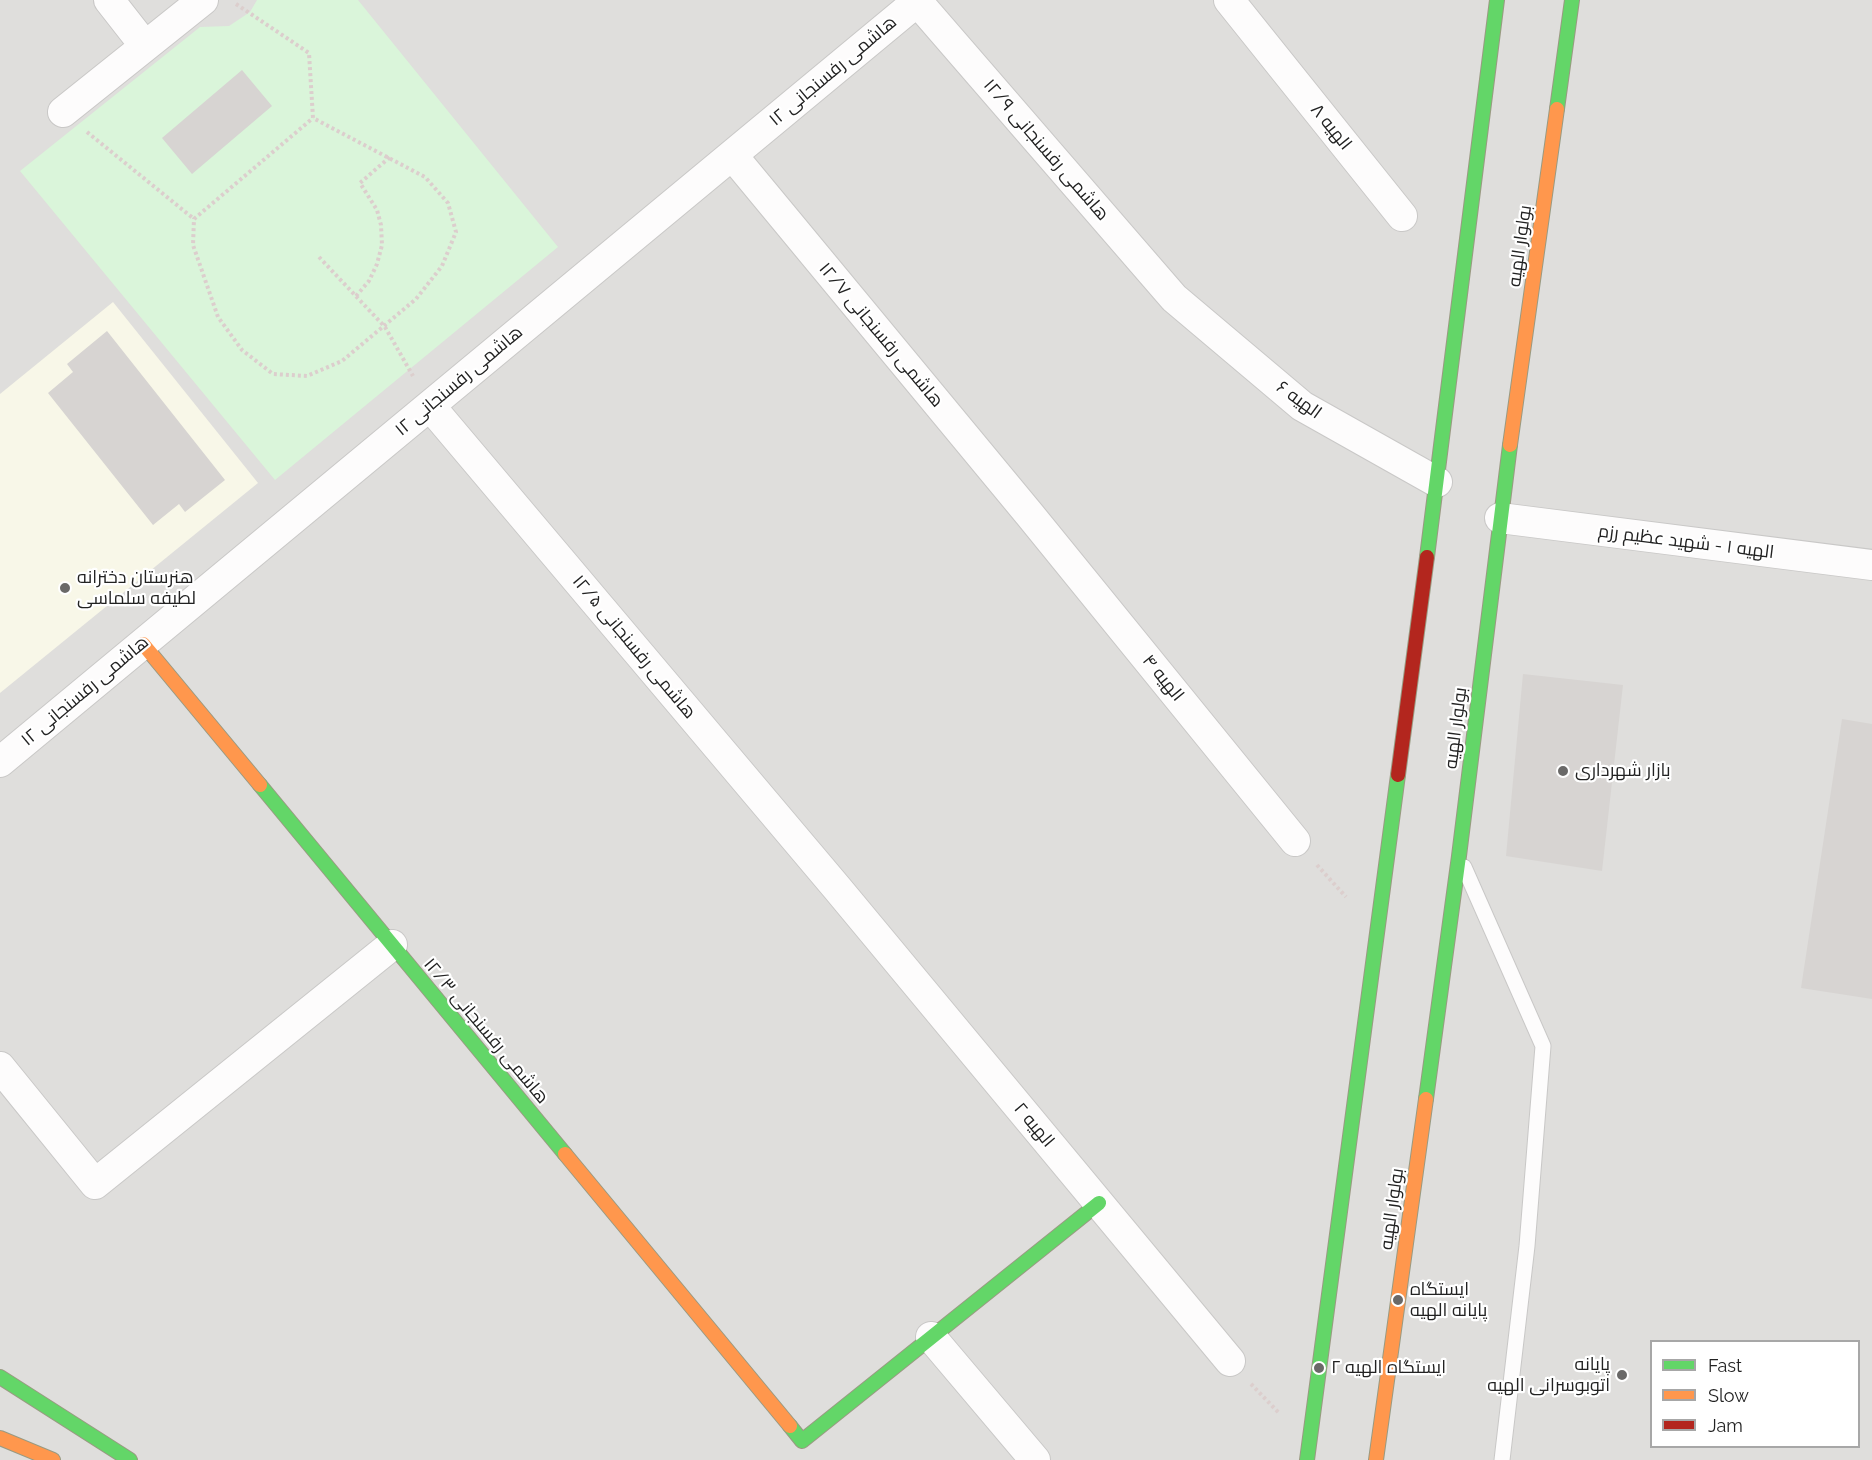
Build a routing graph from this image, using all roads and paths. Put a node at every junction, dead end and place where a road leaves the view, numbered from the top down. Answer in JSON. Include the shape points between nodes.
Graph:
{"nodes":[{"id":1,"x":108,"y":0,"type":"edge"},
{"id":2,"x":203,"y":0,"type":"edge"},
{"id":3,"x":230,"y":0,"type":"edge"},
{"id":4,"x":917,"y":0,"type":"edge"},
{"id":5,"x":1229,"y":0,"type":"edge"},
{"id":6,"x":1497,"y":0,"type":"edge"},
{"id":7,"x":1572,"y":0,"type":"edge"},
{"id":8,"x":145,"y":46,"type":"junction"},
{"id":9,"x":63,"y":112,"type":"joint"},
{"id":10,"x":313,"y":118,"type":"junction"},
{"id":11,"x":732,"y":155,"type":"junction"},
{"id":12,"x":390,"y":157,"type":"junction"},
{"id":13,"x":1402,"y":216,"type":"dead end"},
{"id":14,"x":194,"y":219,"type":"junction"},
{"id":15,"x":319,"y":257,"type":"dead end"},
{"id":16,"x":356,"y":296,"type":"junction"},
{"id":17,"x":1174,"y":298,"type":"joint"},
{"id":18,"x":385,"y":327,"type":"junction"},
{"id":19,"x":430,"y":406,"type":"junction"},
{"id":20,"x":1437,"y":482,"type":"junction"},
{"id":21,"x":1030,"y":515,"type":"joint"},
{"id":22,"x":1500,"y":518,"type":"junction"},
{"id":23,"x":1872,"y":565,"type":"edge"},
{"id":24,"x":143,"y":644,"type":"junction"},
{"id":25,"x":0,"y":762,"type":"edge"},
{"id":26,"x":1295,"y":841,"type":"joint"},
{"id":27,"x":1459,"y":856,"type":"junction"},
{"id":28,"x":837,"y":888,"type":"joint"},
{"id":29,"x":1377,"y":930,"type":"junction"},
{"id":30,"x":392,"y":945,"type":"junction"},
{"id":31,"x":0,"y":1067,"type":"edge"},
{"id":32,"x":1099,"y":1203,"type":"junction"},
{"id":33,"x":931,"y":1337,"type":"junction"},
{"id":34,"x":1230,"y":1361,"type":"joint"},
{"id":35,"x":0,"y":1377,"type":"edge"},
{"id":36,"x":0,"y":1438,"type":"edge"},
{"id":37,"x":1309,"y":1445,"type":"junction"},
{"id":38,"x":53,"y":1460,"type":"edge"},
{"id":39,"x":130,"y":1460,"type":"edge"},
{"id":40,"x":1035,"y":1460,"type":"edge"},
{"id":41,"x":1308,"y":1460,"type":"edge"},
{"id":42,"x":1376,"y":1460,"type":"edge"},
{"id":43,"x":1502,"y":1460,"type":"edge"}],
"edges":[{"from":1,"to":8,"type":"street"},
{"from":2,"to":8,"type":"street"},
{"from":3,"to":10,"type":"path","via":[[309,53]]},
{"from":4,"to":11,"type":"street","name":"هاشمی رفسنجانی ۱۲"},
{"from":4,"to":17,"type":"street","name":"هاشمی رفسنجانی ۱۲/۹"},
{"from":5,"to":13,"type":"street","name":"الهیه ۸"},
{"from":6,"to":20,"type":"main road"},
{"from":7,"to":22,"type":"main road","name":"بولوار الهیه"},
{"from":8,"to":9,"type":"street"},
{"from":9,"to":14,"type":"path"},
{"from":10,"to":12,"type":"path"},
{"from":10,"to":14,"type":"path"},
{"from":11,"to":19,"type":"street","name":"هاشمی رفسنجانی ۱۲"},
{"from":11,"to":21,"type":"street","name":"هاشمی رفسنجانی ۱۲/۷"},
{"from":12,"to":16,"type":"path","via":[[360,183],[377,210],[382,245],[369,281]]},
{"from":12,"to":18,"type":"path","via":[[425,177],[448,203],[456,232],[441,266],[416,299]]},
{"from":14,"to":18,"type":"path","via":[[193,244],[218,317],[242,350],[273,374],[307,376],[342,361]]},
{"from":15,"to":16,"type":"path"},
{"from":16,"to":18,"type":"path"},
{"from":17,"to":20,"type":"street","name":"الهیه ۶","via":[[1302,406]]},
{"from":18,"to":19,"type":"path"},
{"from":19,"to":24,"type":"street","name":"هاشمی رفسنجانی ۱۲"},
{"from":19,"to":28,"type":"street","name":"هاشمی رفسنجانی ۱۲/۵"},
{"from":20,"to":29,"type":"main road"},
{"from":21,"to":26,"type":"street","name":"الهیه ۴"},
{"from":22,"to":23,"type":"street","name":"الهیه ۱ - شهید عظیم رزم"},
{"from":22,"to":27,"type":"main road","name":"بولوار الهیه"},
{"from":24,"to":25,"type":"street","name":"هاشمی رفسنجانی ۱۲"},
{"from":24,"to":30,"type":"main road","name":"هاشمی رفسنجانی ۱۲/۳"},
{"from":26,"to":29,"type":"path"},
{"from":27,"to":42,"type":"main road","name":"بولوار الهیه"},
{"from":27,"to":43,"type":"lane","via":[[1542,1046],[1527,1246]]},
{"from":28,"to":32,"type":"street","name":"الهیه ۲"},
{"from":29,"to":37,"type":"main road"},
{"from":30,"to":31,"type":"street","via":[[95,1184]]},
{"from":30,"to":33,"type":"main road","name":"هاشمی رفسنجانی ۱۲/۳","via":[[802,1440]]},
{"from":32,"to":33,"type":"main road"},
{"from":32,"to":34,"type":"street","name":"الهیه ۲"},
{"from":33,"to":40,"type":"street"},
{"from":34,"to":37,"type":"path"},
{"from":35,"to":39,"type":"main road"},
{"from":36,"to":38,"type":"main road"},
{"from":37,"to":41,"type":"main road"}]}
